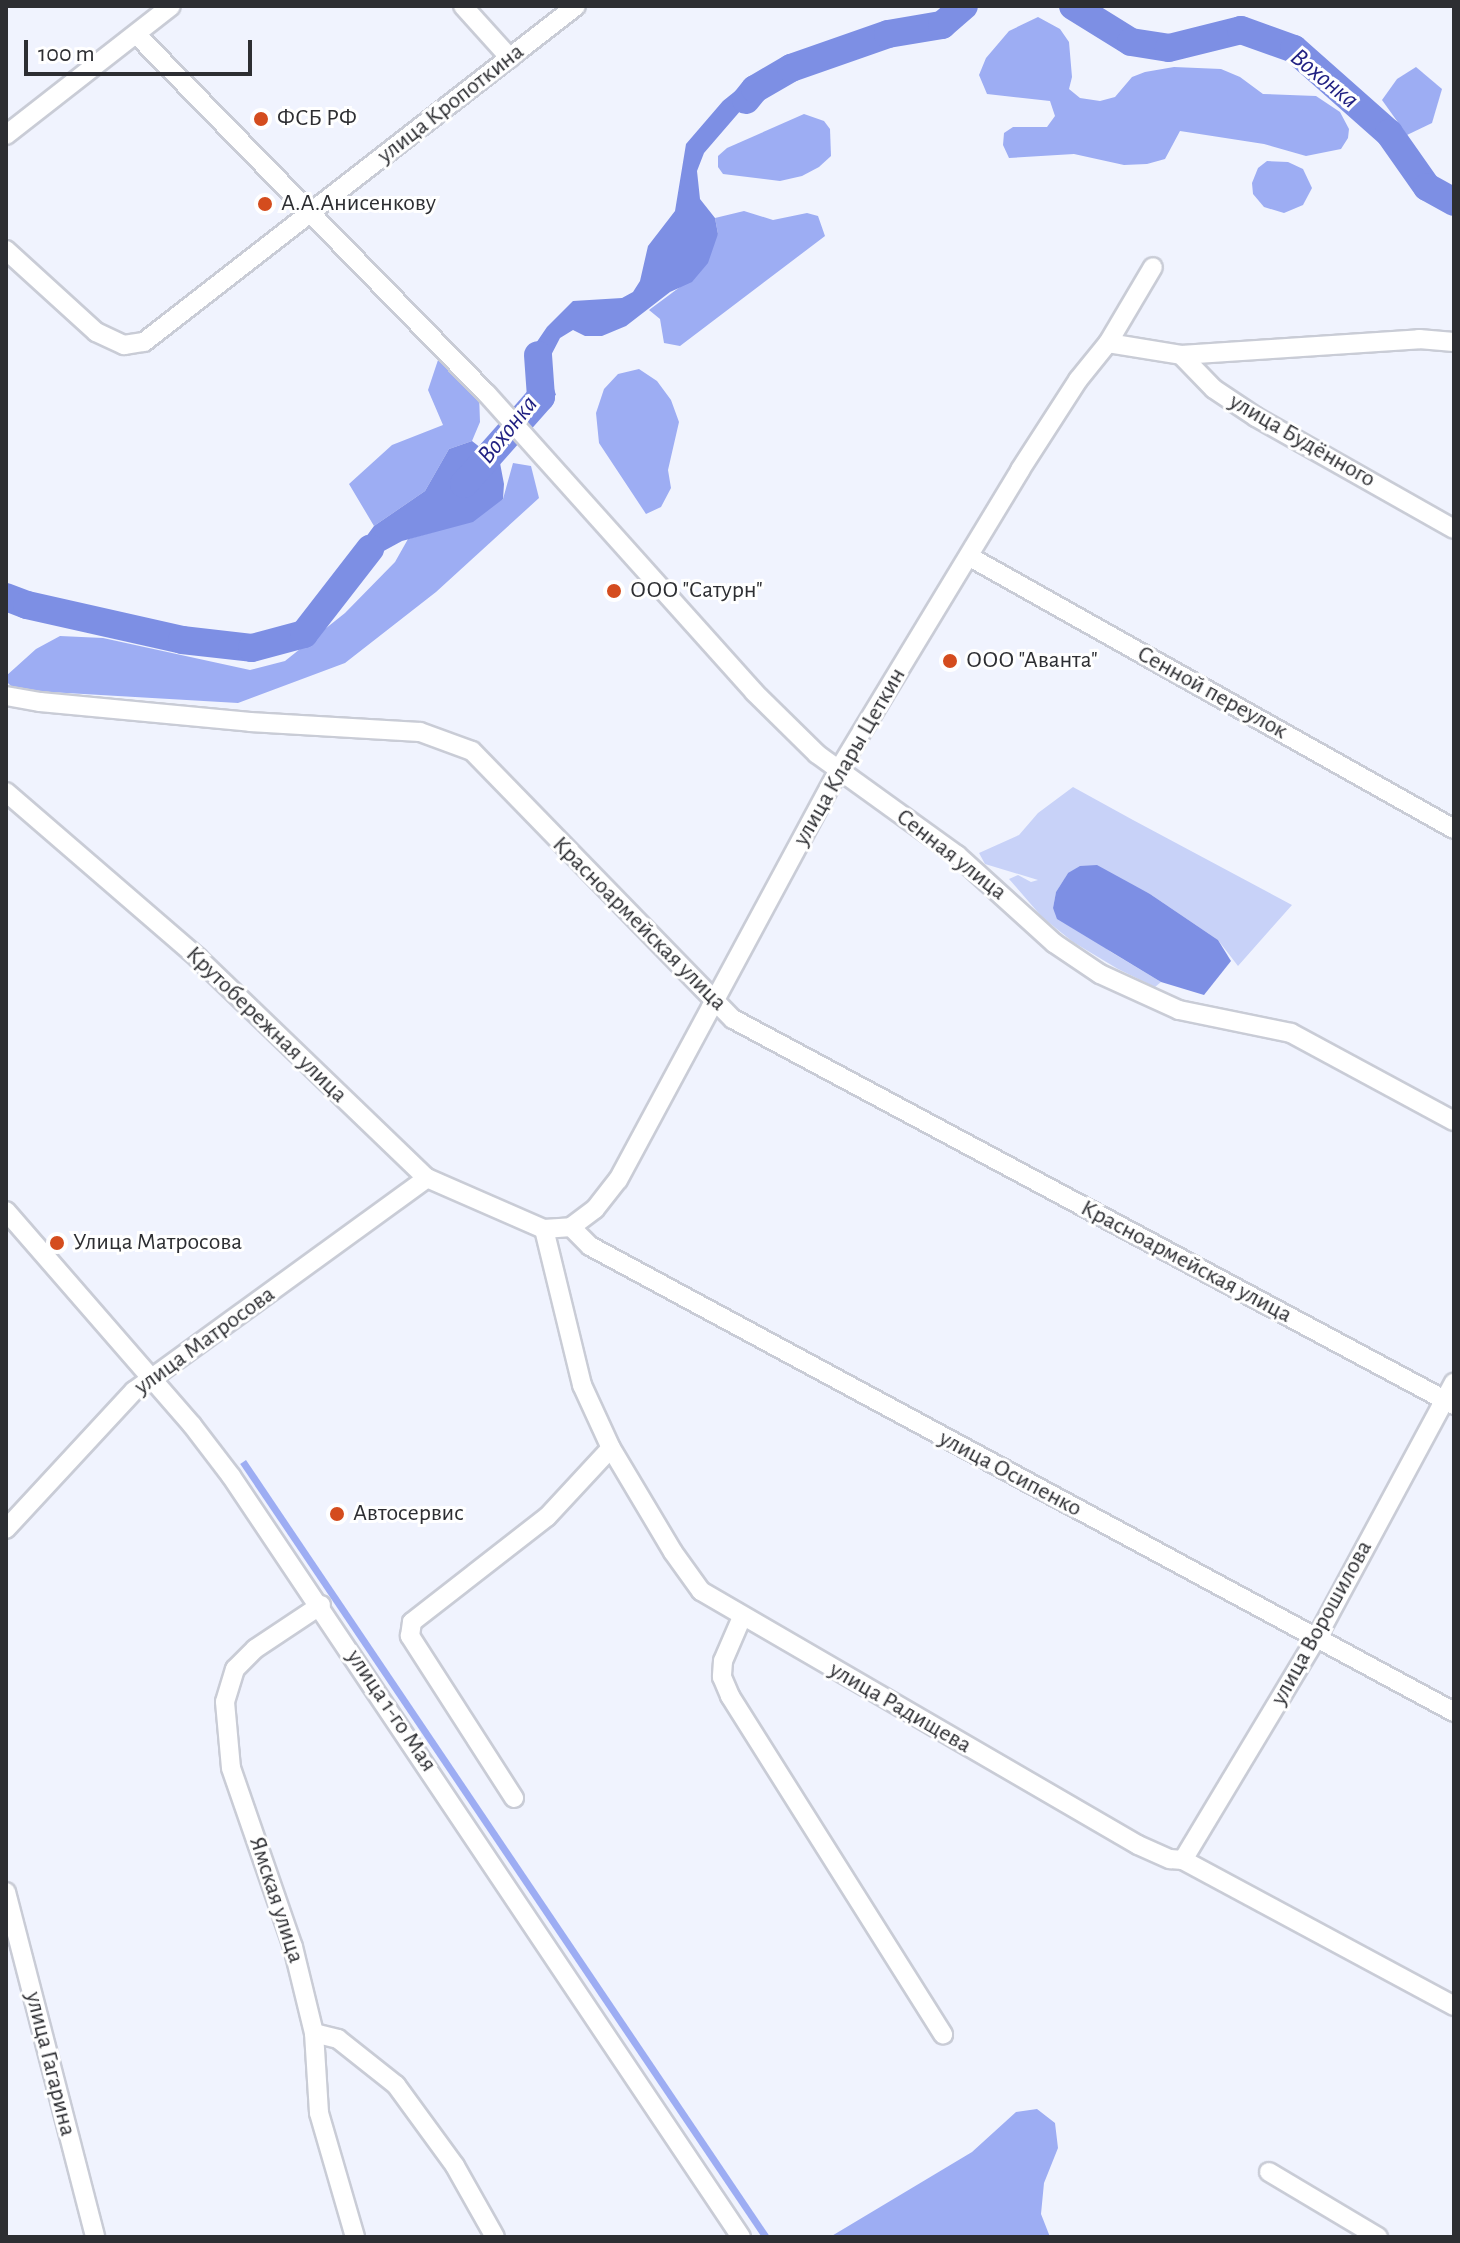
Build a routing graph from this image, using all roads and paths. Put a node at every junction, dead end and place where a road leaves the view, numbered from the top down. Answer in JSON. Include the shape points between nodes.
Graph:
{"nodes":[{"id":1,"x":171,"y":6,"type":"edge"},
{"id":2,"x":463,"y":6,"type":"edge"},
{"id":3,"x":576,"y":6,"type":"edge"},
{"id":4,"x":136,"y":34,"type":"junction"},
{"id":5,"x":510,"y":58,"type":"junction"},
{"id":6,"x":6,"y":135,"type":"edge"},
{"id":7,"x":311,"y":214,"type":"junction"},
{"id":8,"x":6,"y":250,"type":"edge"},
{"id":9,"x":1153,"y":267,"type":"dead end"},
{"id":10,"x":1454,"y":342,"type":"edge"},
{"id":11,"x":1108,"y":343,"type":"junction"},
{"id":12,"x":1181,"y":355,"type":"junction"},
{"id":13,"x":1454,"y":529,"type":"edge"},
{"id":14,"x":970,"y":557,"type":"junction"},
{"id":15,"x":6,"y":696,"type":"edge"},
{"id":16,"x":838,"y":771,"type":"junction"},
{"id":17,"x":6,"y":792,"type":"edge"},
{"id":18,"x":1454,"y":829,"type":"edge"},
{"id":19,"x":715,"y":1001,"type":"junction"},
{"id":20,"x":1454,"y":1121,"type":"edge"},
{"id":21,"x":427,"y":1178,"type":"junction"},
{"id":22,"x":6,"y":1211,"type":"edge"},
{"id":23,"x":571,"y":1227,"type":"junction"},
{"id":24,"x":544,"y":1229,"type":"junction"},
{"id":25,"x":151,"y":1377,"type":"junction"},
{"id":26,"x":1454,"y":1383,"type":"edge"},
{"id":27,"x":1449,"y":1402,"type":"edge"},
{"id":28,"x":611,"y":1448,"type":"junction"},
{"id":29,"x":6,"y":1529,"type":"edge"},
{"id":30,"x":321,"y":1605,"type":"junction"},
{"id":31,"x":742,"y":1617,"type":"junction"},
{"id":32,"x":1317,"y":1637,"type":"junction"},
{"id":33,"x":1454,"y":1712,"type":"edge"},
{"id":34,"x":514,"y":1798,"type":"dead end"},
{"id":35,"x":1183,"y":1860,"type":"junction"},
{"id":36,"x":6,"y":1892,"type":"edge"},
{"id":37,"x":1454,"y":2006,"type":"edge"},
{"id":38,"x":314,"y":2033,"type":"junction"},
{"id":39,"x":943,"y":2034,"type":"dead end"},
{"id":40,"x":1269,"y":2172,"type":"dead end"},
{"id":41,"x":95,"y":2237,"type":"edge"},
{"id":42,"x":355,"y":2237,"type":"edge"},
{"id":43,"x":495,"y":2237,"type":"edge"},
{"id":44,"x":741,"y":2237,"type":"edge"},
{"id":45,"x":1378,"y":2237,"type":"edge"}],
"edges":[{"from":1,"to":4,"type":"street"},
{"from":2,"to":5,"type":"street"},
{"from":3,"to":5,"type":"street","name":"улица Кропоткина"},
{"from":4,"to":6,"type":"street"},
{"from":4,"to":7,"type":"street","name":"Сенная улица"},
{"from":5,"to":7,"type":"street","name":"улица Кропоткина"},
{"from":7,"to":8,"type":"street","name":"улица Кропоткина","via":[[134,345],[96,332]]},
{"from":7,"to":16,"type":"street","name":"Сенная улица","via":[[541,452],[754,692]]},
{"from":9,"to":11,"type":"street","name":"улица Клары Цеткин"},
{"from":10,"to":12,"type":"street","via":[[1419,339]]},
{"from":11,"to":12,"type":"street"},
{"from":11,"to":14,"type":"street","name":"улица Клары Цеткин","via":[[1061,406]]},
{"from":12,"to":13,"type":"street","name":"улица Будённого","via":[[1214,389],[1256,417]]},
{"from":14,"to":16,"type":"street","name":"улица Клары Цеткин"},
{"from":14,"to":18,"type":"street","name":"Сенной переулок"},
{"from":15,"to":19,"type":"street","name":"Красноармейская улица","via":[[250,722],[420,732],[472,751]]},
{"from":16,"to":19,"type":"street","name":"улица Клары Цеткин"},
{"from":16,"to":20,"type":"street","name":"Сенная улица","via":[[957,855],[1054,943],[1100,974],[1179,1010],[1291,1033]]},
{"from":17,"to":21,"type":"street","name":"Крутобережная улица","via":[[198,958]]},
{"from":19,"to":23,"type":"street","name":"улица Клары Цеткин","via":[[618,1180],[595,1209]]},
{"from":19,"to":27,"type":"street","name":"Красноармейская улица","via":[[733,1019]]},
{"from":21,"to":24,"type":"street","name":"Крутобережная улица"},
{"from":21,"to":25,"type":"street","name":"улица Матросова"},
{"from":22,"to":25,"type":"street","name":"улица 1-го Мая"},
{"from":23,"to":24,"type":"street"},
{"from":23,"to":32,"type":"street","name":"улица Осипенко","via":[[590,1246]]},
{"from":24,"to":28,"type":"street","name":"улица Радищева","via":[[582,1385]]},
{"from":25,"to":29,"type":"street","name":"улица Матросова"},
{"from":25,"to":30,"type":"street","name":"улица 1-го Мая","via":[[231,1476]]},
{"from":26,"to":27,"type":"street","name":"улица Ворошилова"},
{"from":27,"to":32,"type":"street","name":"улица Ворошилова"},
{"from":28,"to":31,"type":"street","name":"улица Радищева","via":[[701,1591]]},
{"from":28,"to":34,"type":"street","via":[[547,1517],[412,1622],[410,1636]]},
{"from":30,"to":38,"type":"street","name":"Ямская улица","via":[[255,1649],[235,1669],[225,1702],[231,1768],[293,1947]]},
{"from":30,"to":44,"type":"street","name":"улица 1-го Мая"},
{"from":31,"to":35,"type":"street","name":"улица Радищева","via":[[1138,1845]]},
{"from":31,"to":39,"type":"street","via":[[723,1661],[722,1677],[730,1696]]},
{"from":32,"to":33,"type":"street","name":"улица Осипенко"},
{"from":32,"to":35,"type":"street","name":"улица Ворошилова"},
{"from":35,"to":37,"type":"street","name":"улица Радищева"},
{"from":36,"to":41,"type":"street","name":"улица Гагарина"},
{"from":38,"to":42,"type":"street","name":"Ямская улица","via":[[319,2113]]},
{"from":38,"to":43,"type":"street","via":[[338,2039],[396,2085],[455,2166]]},
{"from":40,"to":45,"type":"street"}]}
